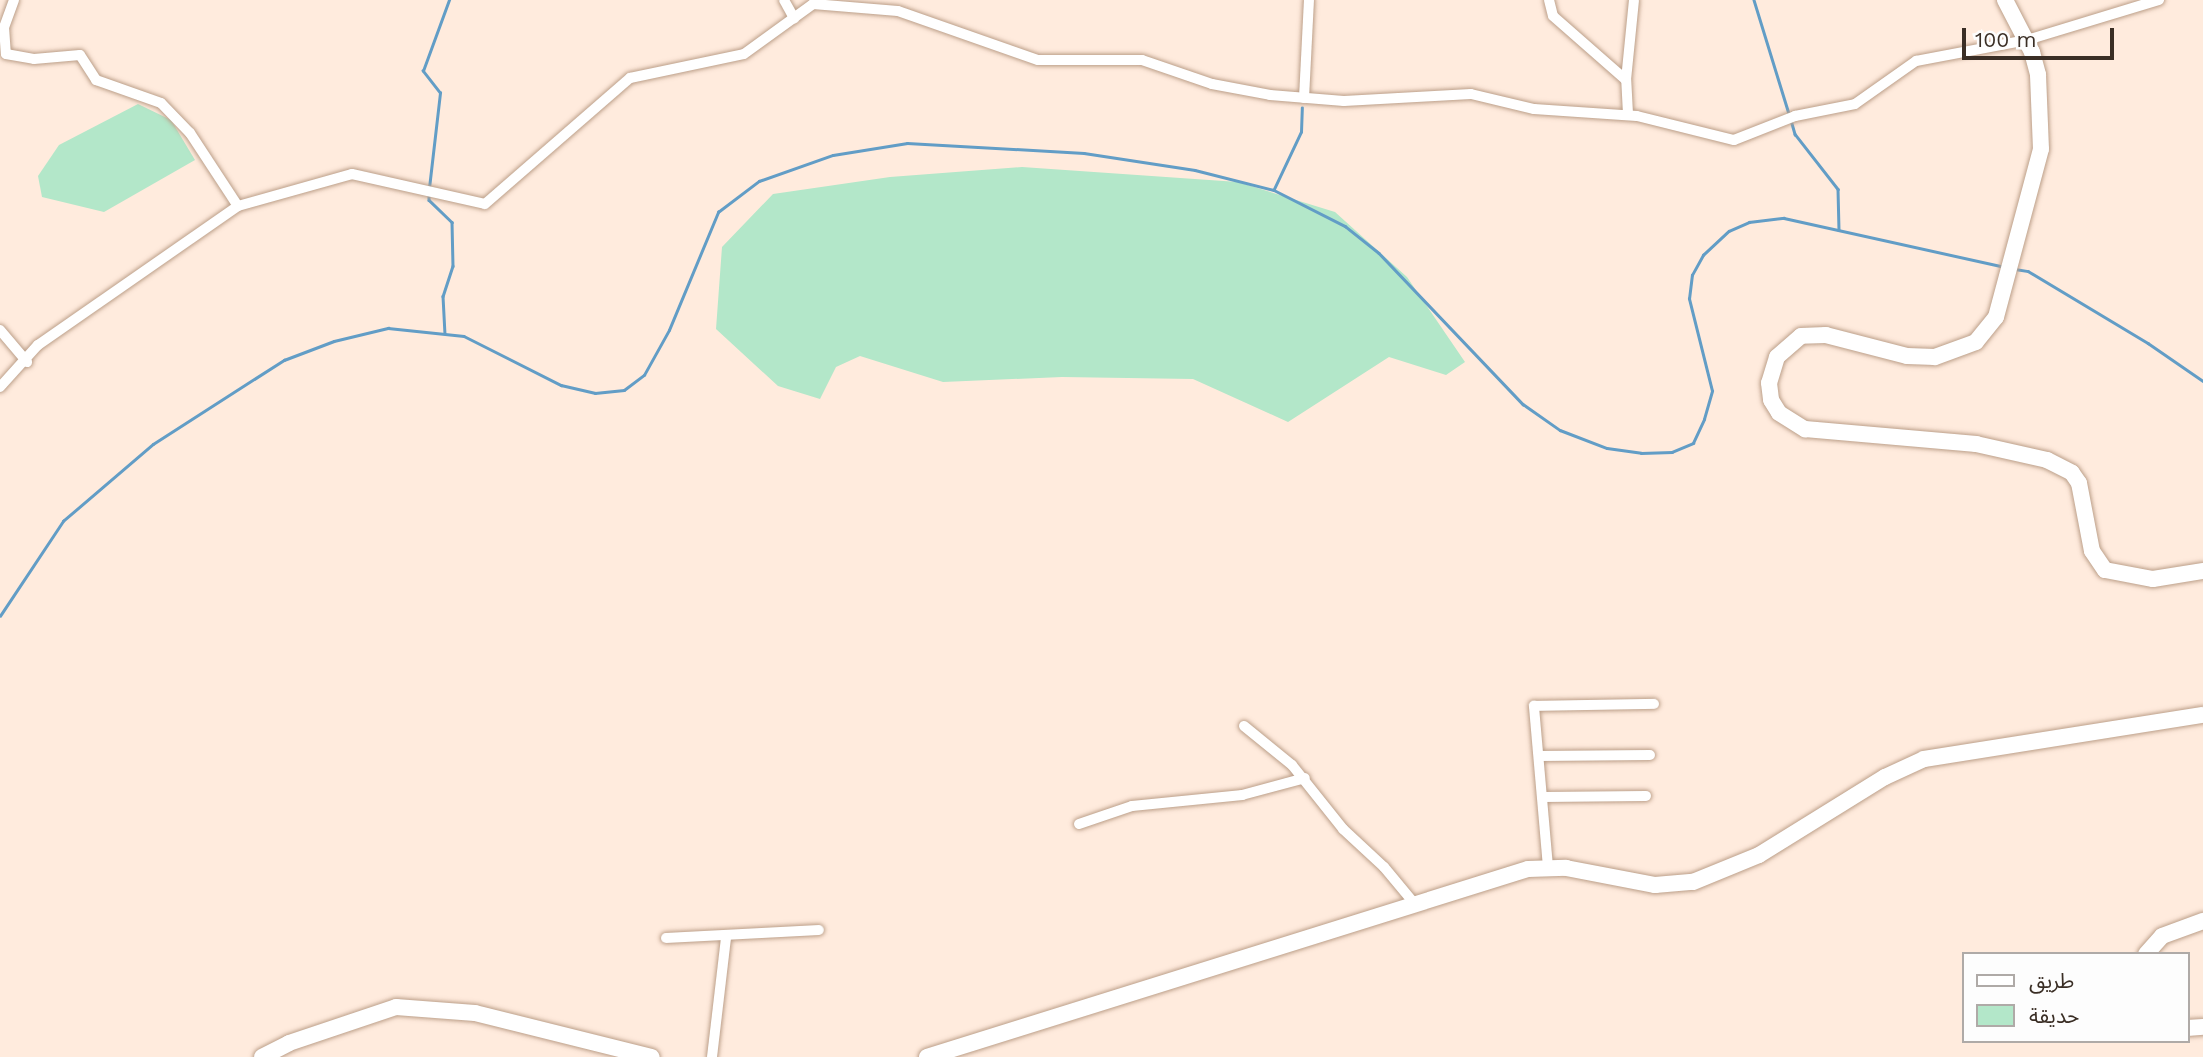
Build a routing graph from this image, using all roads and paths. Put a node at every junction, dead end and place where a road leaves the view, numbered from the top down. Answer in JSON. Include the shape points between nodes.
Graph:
{"nodes":[{"id":1,"x":13,"y":0,"type":"edge"},
{"id":2,"x":784,"y":0,"type":"edge"},
{"id":3,"x":1309,"y":0,"type":"edge"},
{"id":4,"x":1549,"y":0,"type":"edge"},
{"id":5,"x":1634,"y":0,"type":"edge"},
{"id":6,"x":2004,"y":0,"type":"edge"},
{"id":7,"x":2159,"y":0,"type":"edge"},
{"id":8,"x":794,"y":18,"type":"junction"},
{"id":9,"x":2027,"y":40,"type":"junction"},
{"id":10,"x":3,"y":56,"type":"edge"},
{"id":11,"x":1626,"y":80,"type":"junction"},
{"id":12,"x":1304,"y":98,"type":"junction"},
{"id":13,"x":1628,"y":114,"type":"junction"},
{"id":14,"x":238,"y":206,"type":"junction"},
{"id":15,"x":0,"y":330,"type":"edge"},
{"id":16,"x":27,"y":362,"type":"junction"},
{"id":17,"x":0,"y":387,"type":"edge"},
{"id":18,"x":2203,"y":571,"type":"edge"},
{"id":19,"x":1654,"y":704,"type":"dead end"},
{"id":20,"x":2203,"y":715,"type":"edge"},
{"id":21,"x":1244,"y":726,"type":"dead end"},
{"id":22,"x":1539,"y":755,"type":"junction"},
{"id":23,"x":1650,"y":755,"type":"dead end"},
{"id":24,"x":1305,"y":778,"type":"junction"},
{"id":25,"x":1646,"y":796,"type":"dead end"},
{"id":26,"x":1543,"y":797,"type":"junction"},
{"id":27,"x":1079,"y":824,"type":"dead end"},
{"id":28,"x":1548,"y":867,"type":"junction"},
{"id":29,"x":1414,"y":903,"type":"junction"},
{"id":30,"x":2203,"y":921,"type":"edge"},
{"id":31,"x":819,"y":930,"type":"dead end"},
{"id":32,"x":726,"y":937,"type":"junction"},
{"id":33,"x":666,"y":938,"type":"dead end"},
{"id":34,"x":2148,"y":952,"type":"edge"},
{"id":35,"x":262,"y":1057,"type":"edge"},
{"id":36,"x":652,"y":1057,"type":"edge"},
{"id":37,"x":712,"y":1057,"type":"edge"},
{"id":38,"x":928,"y":1057,"type":"edge"}],
"edges":[{"from":1,"to":10,"type":"street","via":[[4,27]]},
{"from":2,"to":8,"type":"street"},
{"from":3,"to":12,"type":"street"},
{"from":4,"to":11,"type":"street","via":[[1553,16]]},
{"from":5,"to":11,"type":"street"},
{"from":6,"to":9,"type":"street"},
{"from":7,"to":9,"type":"street"},
{"from":8,"to":12,"type":"street","via":[[813,4],[898,11],[1038,60],[1142,60],[1239,90]]},
{"from":8,"to":14,"type":"street","via":[[744,54],[630,78],[485,204],[352,174]]},
{"from":9,"to":13,"type":"street","via":[[1916,61],[1855,104],[1795,116],[1734,140]]},
{"from":9,"to":18,"type":"street","via":[[2038,75],[2041,149],[1996,317],[1976,342],[1942,356],[1923,358],[1826,335],[1801,336],[1788,344],[1771,369],[1771,400],[1779,413],[1805,429],[1976,444],[2047,460],[2073,473],[2079,483],[2092,551],[2105,570],[2153,579]]},
{"from":10,"to":14,"type":"street","via":[[34,60],[80,55],[96,80],[161,103],[190,133]]},
{"from":11,"to":13,"type":"street"},
{"from":12,"to":13,"type":"street","via":[[1344,101],[1471,94],[1534,109]]},
{"from":14,"to":16,"type":"street","via":[[38,345]]},
{"from":15,"to":16,"type":"street"},
{"from":16,"to":17,"type":"street"},
{"from":19,"to":22,"type":"street","via":[[1537,704],[1532,710]]},
{"from":20,"to":28,"type":"street","via":[[1924,759],[1885,777],[1759,855],[1693,882],[1655,885]]},
{"from":21,"to":24,"type":"street"},
{"from":22,"to":23,"type":"street"},
{"from":22,"to":26,"type":"street"},
{"from":24,"to":27,"type":"street","via":[[1242,795],[1132,806]]},
{"from":24,"to":29,"type":"street","via":[[1343,829]]},
{"from":25,"to":26,"type":"street"},
{"from":26,"to":28,"type":"street"},
{"from":28,"to":29,"type":"street"},
{"from":29,"to":38,"type":"street"},
{"from":30,"to":34,"type":"street","via":[[2162,936]]},
{"from":31,"to":32,"type":"street"},
{"from":32,"to":33,"type":"street"},
{"from":32,"to":37,"type":"street"},
{"from":35,"to":36,"type":"street","via":[[289,1043],[396,1007],[475,1013]]}]}
